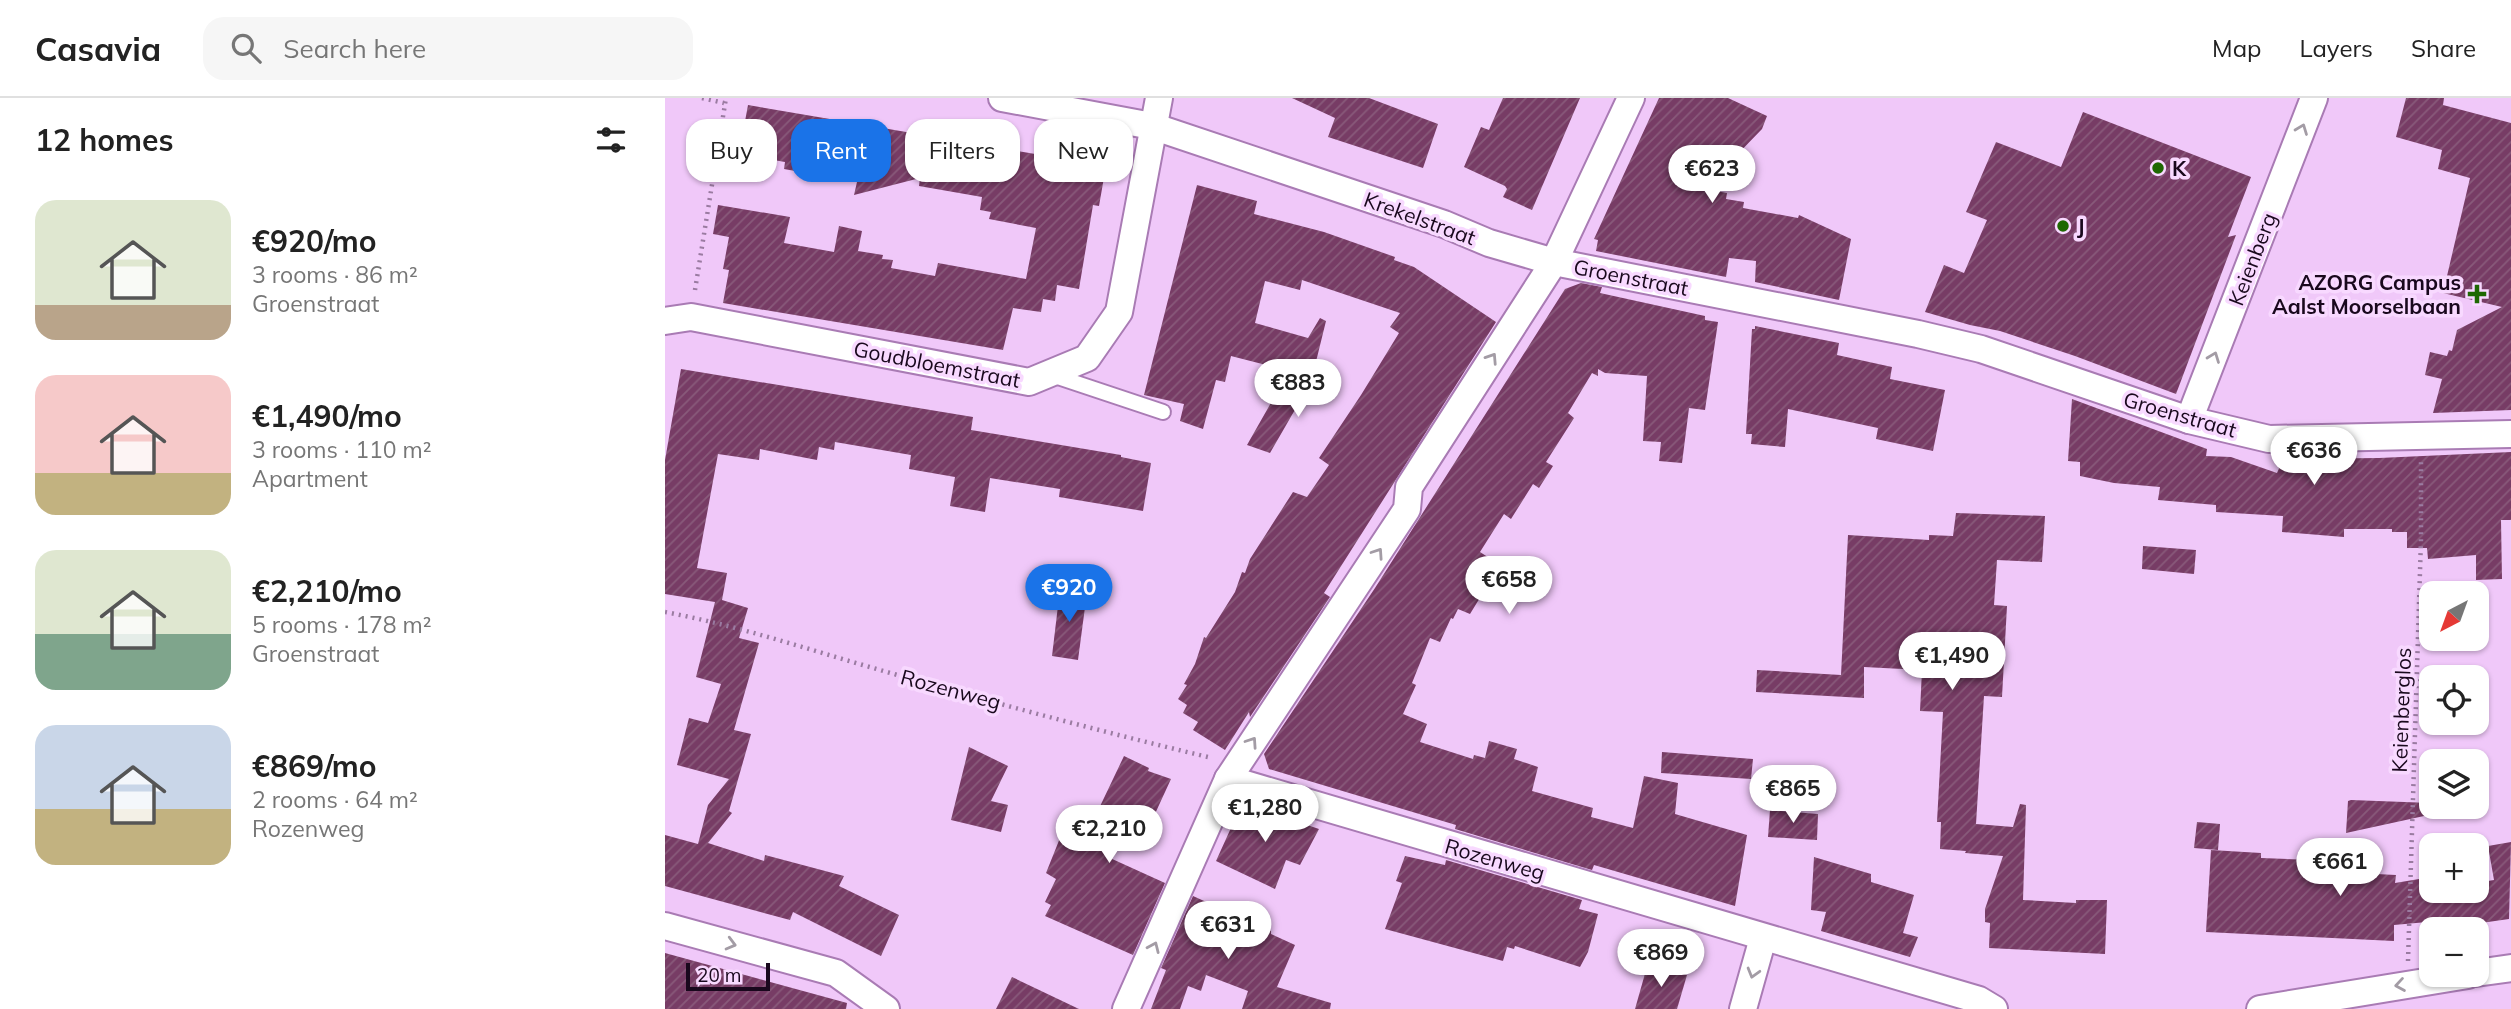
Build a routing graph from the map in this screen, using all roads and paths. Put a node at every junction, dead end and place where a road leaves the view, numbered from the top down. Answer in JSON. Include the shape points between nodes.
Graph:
{"nodes":[{"id":1,"x":702,"y":98,"type":"edge"},
{"id":2,"x":1002,"y":98,"type":"edge"},
{"id":3,"x":1159,"y":98,"type":"edge"},
{"id":4,"x":1631,"y":98,"type":"edge"},
{"id":5,"x":2314,"y":98,"type":"edge"},
{"id":6,"x":725,"y":101,"type":"edge"},
{"id":7,"x":1152,"y":126,"type":"junction"},
{"id":8,"x":1554,"y":262,"type":"junction"},
{"id":9,"x":678,"y":319,"type":"edge"},
{"id":10,"x":1049,"y":374,"type":"junction"},
{"id":11,"x":1164,"y":412,"type":"dead end"},
{"id":12,"x":2189,"y":420,"type":"junction"},
{"id":13,"x":2511,"y":434,"type":"edge"},
{"id":14,"x":2420,"y":437,"type":"junction"},
{"id":15,"x":665,"y":612,"type":"edge"},
{"id":16,"x":1232,"y":772,"type":"junction"},
{"id":17,"x":665,"y":926,"type":"edge"},
{"id":18,"x":1763,"y":938,"type":"junction"},
{"id":19,"x":2511,"y":968,"type":"edge"},
{"id":20,"x":2489,"y":972,"type":"edge"},
{"id":21,"x":2419,"y":982,"type":"edge"},
{"id":22,"x":2407,"y":984,"type":"junction"},
{"id":23,"x":885,"y":1009,"type":"edge"},
{"id":24,"x":1126,"y":1009,"type":"edge"},
{"id":25,"x":1744,"y":1009,"type":"edge"},
{"id":26,"x":1994,"y":1009,"type":"edge"},
{"id":27,"x":2260,"y":1009,"type":"edge"}],
"edges":[{"from":1,"to":6,"type":"path"},
{"from":2,"to":7,"type":"street","name":"Krekelstraat"},
{"from":3,"to":7,"type":"street","name":"Goudbloemstraat"},
{"from":4,"to":8,"type":"street"},
{"from":12,"to":5,"type":"street","name":"Keienberg","one_way":true},
{"from":6,"to":9,"type":"path"},
{"from":7,"to":8,"type":"street","name":"Krekelstraat"},
{"from":7,"to":10,"type":"street","name":"Goudbloemstraat","via":[[1119,312],[1087,358]]},
{"from":8,"to":12,"type":"street","name":"Groenstraat","via":[[1981,349]]},
{"from":16,"to":8,"type":"street","name":"Groenstraat","one_way":true,"via":[[1407,509],[1409,487]]},
{"from":9,"to":10,"type":"street","name":"Goudbloemstraat","via":[[1029,382]]},
{"from":10,"to":11,"type":"lane"},
{"from":12,"to":14,"type":"street","name":"Groenstraat","via":[[2269,439]]},
{"from":13,"to":14,"type":"street","name":"Groenstraat"},
{"from":14,"to":22,"type":"path","name":"Keienberglos"},
{"from":15,"to":16,"type":"path","name":"Rozenweg","via":[[1139,740]]},
{"from":16,"to":18,"type":"street","name":"Rozenweg"},
{"from":24,"to":16,"type":"street","name":"Groenstraat","one_way":true},
{"from":17,"to":23,"type":"street","one_way":true,"via":[[836,973]]},
{"from":18,"to":25,"type":"street","one_way":true},
{"from":18,"to":26,"type":"street","name":"Rozenweg","via":[[1979,1000]]},
{"from":19,"to":20,"type":"street"},
{"from":21,"to":22,"type":"street"},
{"from":22,"to":27,"type":"street","one_way":true}]}
